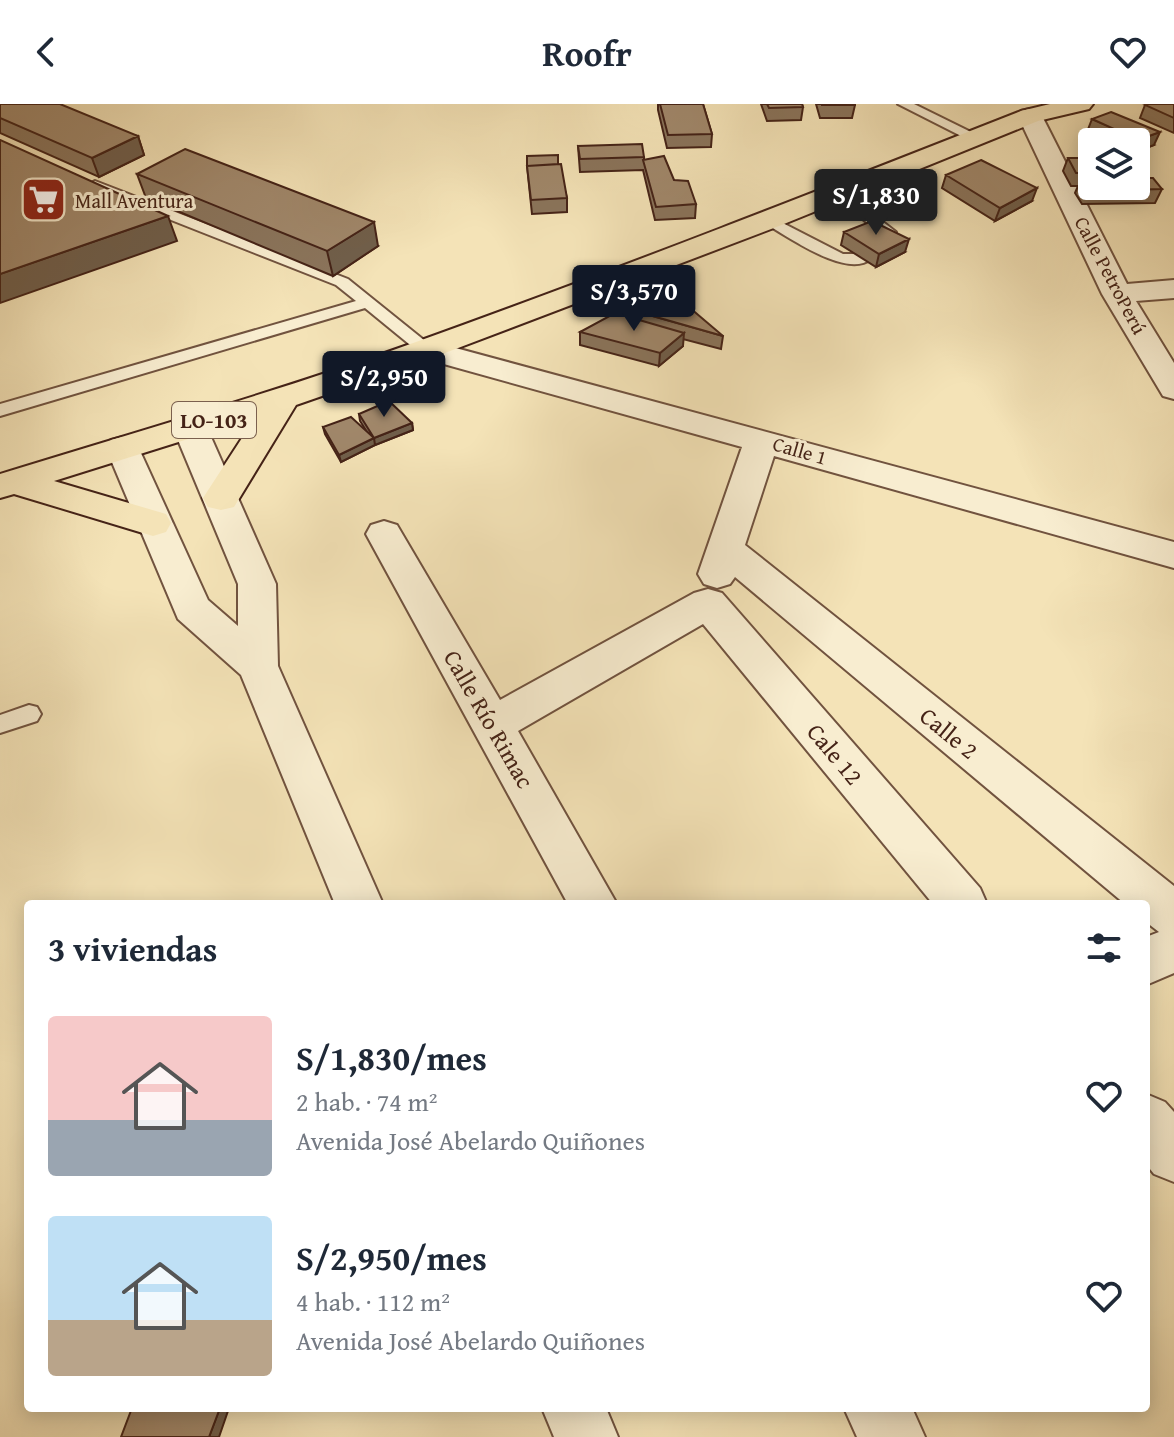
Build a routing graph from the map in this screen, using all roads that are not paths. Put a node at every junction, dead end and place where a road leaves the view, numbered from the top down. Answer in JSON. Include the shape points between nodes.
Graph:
{"nodes":[{"id":1,"x":904,"y":104,"type":"edge"},
{"id":2,"x":1081,"y":104,"type":"edge"},
{"id":3,"x":1037,"y":110,"type":"edge"},
{"id":4,"x":974,"y":137,"type":"junction"},
{"id":5,"x":74,"y":177,"type":"edge"},
{"id":6,"x":839,"y":192,"type":"junction"},
{"id":7,"x":769,"y":220,"type":"junction"},
{"id":8,"x":890,"y":245,"type":"edge"},
{"id":9,"x":863,"y":259,"type":"edge"},
{"id":10,"x":1174,"y":289,"type":"edge"},
{"id":11,"x":1117,"y":294,"type":"junction"},
{"id":12,"x":369,"y":302,"type":"junction"},
{"id":13,"x":426,"y":349,"type":"junction"},
{"id":14,"x":1174,"y":389,"type":"edge"},
{"id":15,"x":284,"y":398,"type":"junction"},
{"id":16,"x":0,"y":410,"type":"edge"},
{"id":17,"x":190,"y":428,"type":"junction"},
{"id":18,"x":762,"y":439,"type":"junction"},
{"id":19,"x":123,"y":448,"type":"junction"},
{"id":20,"x":7,"y":484,"type":"edge"},
{"id":21,"x":221,"y":498,"type":"junction"},
{"id":22,"x":153,"y":523,"type":"junction"},
{"id":23,"x":384,"y":534,"type":"dead end"},
{"id":24,"x":726,"y":549,"type":"junction"},
{"id":25,"x":1174,"y":555,"type":"edge"},
{"id":26,"x":708,"y":603,"type":"junction"},
{"id":27,"x":258,"y":666,"type":"junction"},
{"id":28,"x":29,"y":714,"type":"dead end"},
{"id":29,"x":0,"y":724,"type":"edge"},
{"id":30,"x":493,"y":724,"type":"junction"},
{"id":31,"x":357,"y":900,"type":"edge"},
{"id":32,"x":591,"y":900,"type":"edge"},
{"id":33,"x":960,"y":900,"type":"edge"},
{"id":34,"x":1174,"y":915,"type":"edge"},
{"id":35,"x":1174,"y":949,"type":"edge"},
{"id":36,"x":1150,"y":959,"type":"edge"},
{"id":37,"x":1150,"y":1126,"type":"edge"},
{"id":38,"x":1174,"y":1154,"type":"edge"},
{"id":39,"x":576,"y":1412,"type":"edge"},
{"id":40,"x":878,"y":1412,"type":"edge"},
{"id":41,"x":586,"y":1437,"type":"edge"},
{"id":42,"x":893,"y":1437,"type":"edge"}],
"edges":[{"from":1,"to":4,"type":"lane"},
{"from":2,"to":3,"type":"main road","number":"LO-103"},
{"from":3,"to":4,"type":"main road","number":"LO-103"},
{"from":3,"to":11,"type":"street","name":"Calle PetroPerú"},
{"from":4,"to":6,"type":"main road","number":"LO-103"},
{"from":5,"to":12,"type":"lane","via":[[342,282]]},
{"from":6,"to":7,"type":"main road","number":"LO-103"},
{"from":6,"to":8,"type":"lane","via":[[891,235]]},
{"from":7,"to":9,"type":"lane","via":[[840,259]]},
{"from":7,"to":13,"type":"main road","number":"LO-103"},
{"from":10,"to":11,"type":"street"},
{"from":11,"to":14,"type":"street","name":"Calle PetroPerú"},
{"from":12,"to":13,"type":"lane"},
{"from":12,"to":16,"type":"lane"},
{"from":13,"to":15,"type":"main road","number":"LO-103"},
{"from":13,"to":18,"type":"street","name":"Calle 1"},
{"from":15,"to":17,"type":"main road","number":"LO-103"},
{"from":15,"to":21,"type":"main road"},
{"from":17,"to":19,"type":"main road","number":"LO-103"},
{"from":17,"to":21,"type":"street"},
{"from":18,"to":24,"type":"street"},
{"from":18,"to":25,"type":"street","name":"Calle 1"},
{"from":19,"to":20,"type":"main road","number":"LO-103"},
{"from":19,"to":22,"type":"street"},
{"from":20,"to":22,"type":"main road"},
{"from":21,"to":27,"type":"street","via":[[257,584]]},
{"from":22,"to":27,"type":"street","via":[[192,609]]},
{"from":23,"to":30,"type":"street","name":"Calle Río Rimac"},
{"from":24,"to":26,"type":"street"},
{"from":24,"to":34,"type":"street","name":"Calle 2"},
{"from":26,"to":30,"type":"street"},
{"from":26,"to":33,"type":"street","name":"Cale 12"},
{"from":27,"to":31,"type":"street"},
{"from":28,"to":29,"type":"lane"},
{"from":30,"to":32,"type":"street","name":"Calle Río Rimac"},
{"from":35,"to":36,"type":"street"},
{"from":37,"to":38,"type":"street"},
{"from":39,"to":41,"type":"street"},
{"from":40,"to":42,"type":"street"}]}
